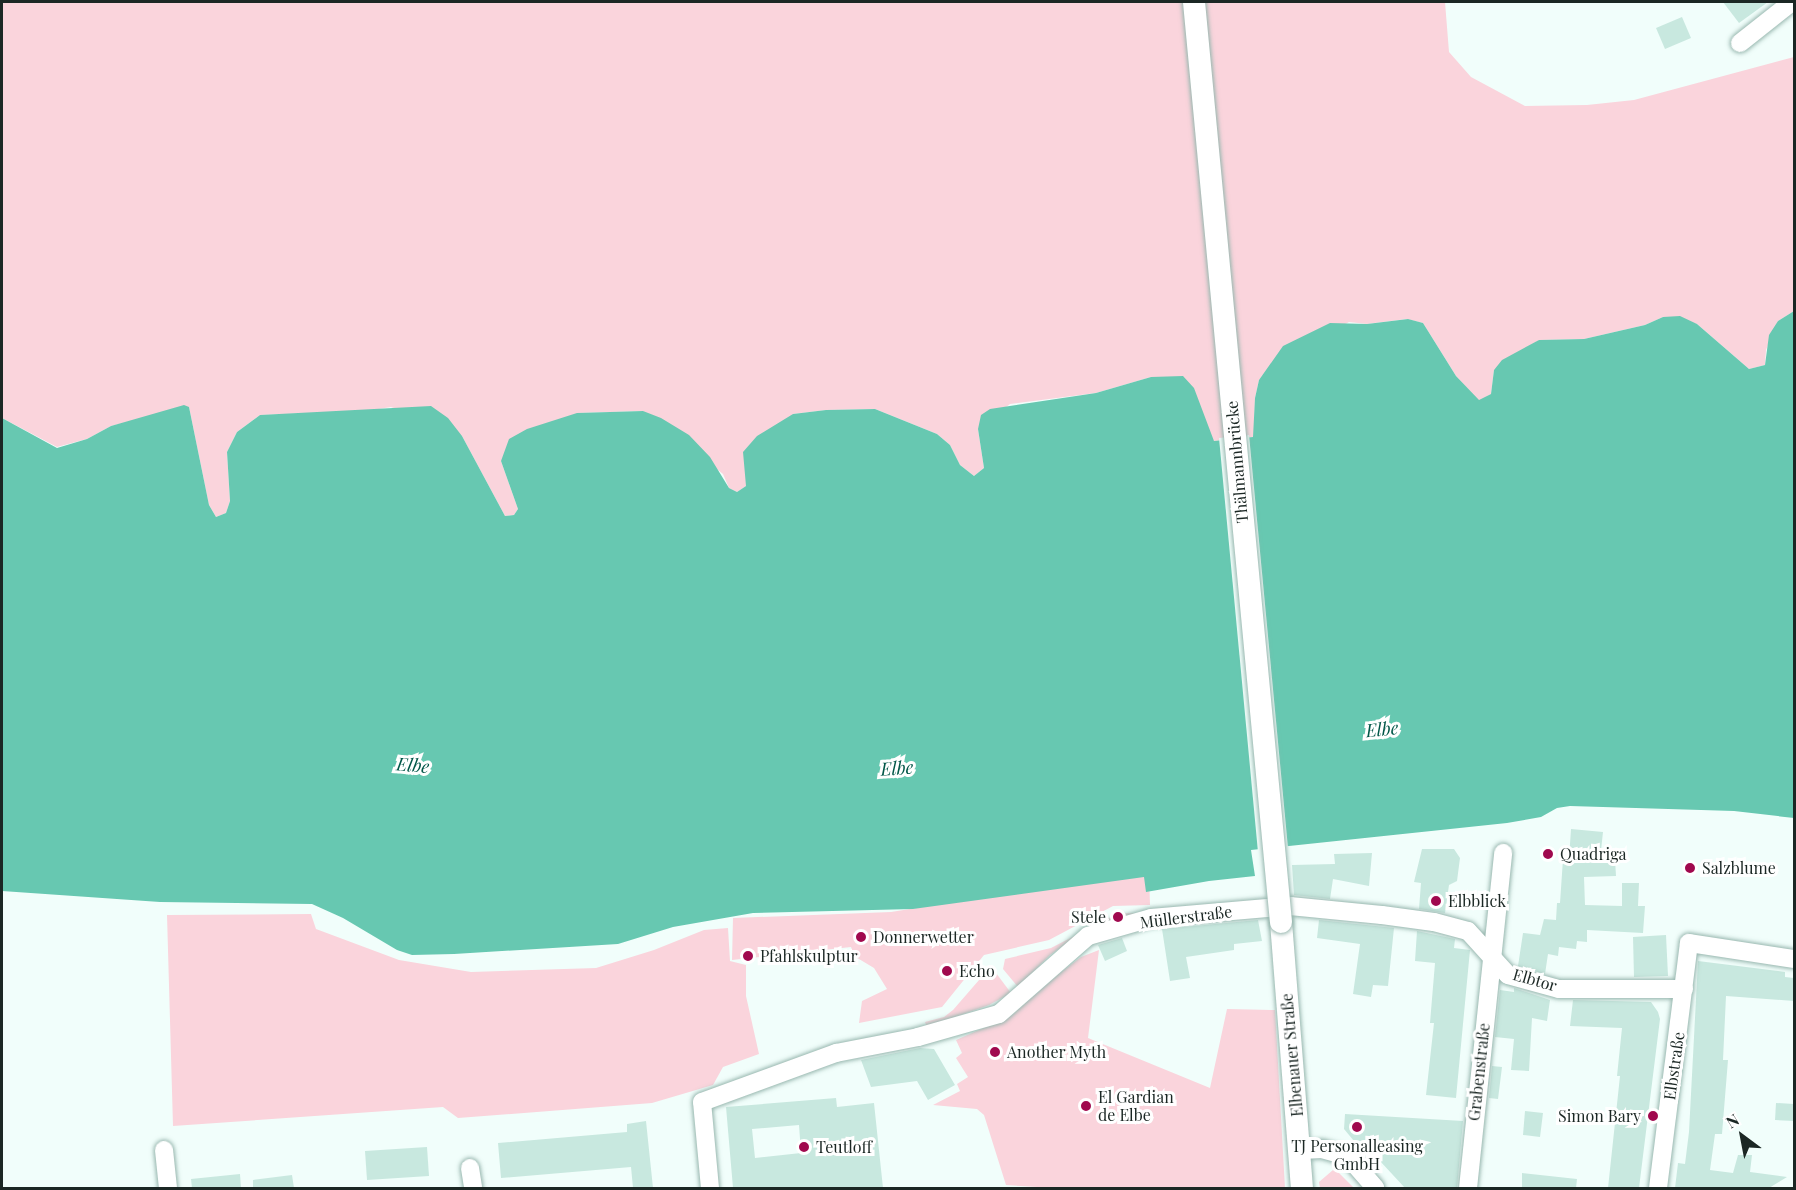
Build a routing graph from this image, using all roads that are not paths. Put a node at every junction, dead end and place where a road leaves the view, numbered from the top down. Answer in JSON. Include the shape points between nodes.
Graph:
{"nodes":[{"id":1,"x":1194,"y":2,"type":"edge"},
{"id":2,"x":1792,"y":2,"type":"edge"},
{"id":3,"x":1740,"y":43,"type":"dead end"},
{"id":4,"x":1503,"y":853,"type":"dead end"},
{"id":5,"x":1281,"y":922,"type":"joint"},
{"id":6,"x":1491,"y":956,"type":"junction"},
{"id":7,"x":1794,"y":959,"type":"edge"},
{"id":8,"x":1684,"y":990,"type":"junction"},
{"id":9,"x":164,"y":1150,"type":"dead end"},
{"id":10,"x":1301,"y":1150,"type":"junction"},
{"id":11,"x":470,"y":1168,"type":"dead end"},
{"id":12,"x":168,"y":1188,"type":"edge"},
{"id":13,"x":472,"y":1188,"type":"edge"},
{"id":14,"x":710,"y":1188,"type":"edge"},
{"id":15,"x":1302,"y":1188,"type":"edge"},
{"id":16,"x":1375,"y":1188,"type":"edge"},
{"id":17,"x":1468,"y":1188,"type":"edge"},
{"id":18,"x":1658,"y":1188,"type":"edge"}],
"edges":[{"from":1,"to":5,"type":"street","name":"Thälmannbrücke","bridge":true},
{"from":2,"to":3,"type":"street"},
{"from":4,"to":6,"type":"street"},
{"from":5,"to":10,"type":"street","name":"Elbenauer Straße"},
{"from":6,"to":8,"type":"street","name":"Elbtor","via":[[1508,975],[1558,989]]},
{"from":6,"to":14,"type":"street","name":"Müllerstraße","via":[[1468,932],[1434,922],[1290,906],[1151,918],[1088,936],[999,1014],[918,1037],[836,1053],[702,1102]]},
{"from":6,"to":17,"type":"street","name":"Grabenstraße"},
{"from":7,"to":8,"type":"street","name":"Elbstraße","via":[[1689,943]]},
{"from":8,"to":18,"type":"street","name":"Elbstraße"},
{"from":9,"to":12,"type":"street"},
{"from":10,"to":15,"type":"street","name":"Elbenauer Straße"},
{"from":10,"to":16,"type":"street","via":[[1322,1149],[1351,1160]]},
{"from":11,"to":13,"type":"street"}]}
